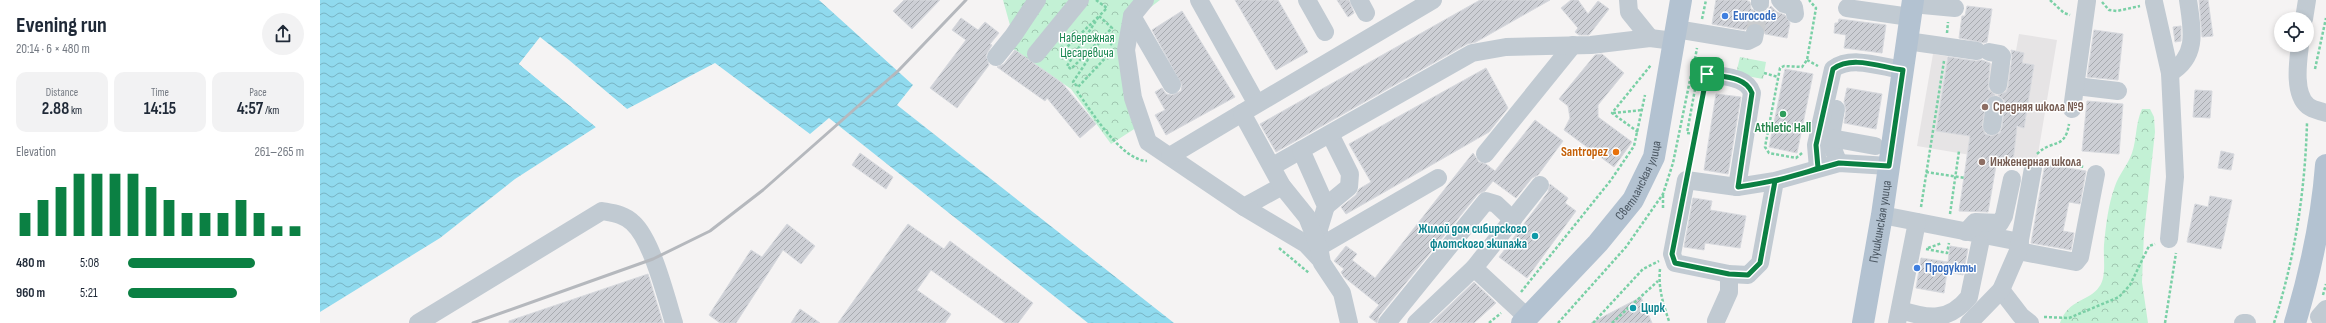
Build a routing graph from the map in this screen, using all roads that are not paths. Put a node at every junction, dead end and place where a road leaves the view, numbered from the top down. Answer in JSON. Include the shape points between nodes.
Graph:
{"nodes":[{"id":1,"x":1036,"y":0,"type":"edge"},
{"id":2,"x":1145,"y":0,"type":"edge"},
{"id":3,"x":1199,"y":0,"type":"edge"},
{"id":4,"x":1306,"y":0,"type":"edge"},
{"id":5,"x":1433,"y":0,"type":"edge"},
{"id":6,"x":1628,"y":0,"type":"edge"},
{"id":7,"x":1681,"y":0,"type":"edge"},
{"id":8,"x":1780,"y":0,"type":"edge"},
{"id":9,"x":2188,"y":0,"type":"edge"},
{"id":10,"x":2307,"y":0,"type":"edge"},
{"id":11,"x":1077,"y":1,"type":"edge"},
{"id":12,"x":2154,"y":2,"type":"road end"},
{"id":13,"x":2089,"y":4,"type":"edge"},
{"id":14,"x":1951,"y":5,"type":"edge"},
{"id":15,"x":1912,"y":7,"type":"edge"},
{"id":16,"x":1847,"y":8,"type":"dead end"},
{"id":17,"x":2305,"y":12,"type":"edge"},
{"id":18,"x":1795,"y":14,"type":"dead end"},
{"id":19,"x":1132,"y":16,"type":"junction"},
{"id":20,"x":1325,"y":32,"type":"dead end"},
{"id":21,"x":1755,"y":33,"type":"dead end"},
{"id":22,"x":1664,"y":37,"type":"junction"},
{"id":23,"x":1907,"y":41,"type":"junction"},
{"id":24,"x":1573,"y":45,"type":"junction"},
{"id":25,"x":2300,"y":52,"type":"edge"},
{"id":26,"x":1036,"y":54,"type":"dead end"},
{"id":27,"x":996,"y":57,"type":"dead end"},
{"id":28,"x":1903,"y":70,"type":"junction"},
{"id":29,"x":2170,"y":73,"type":"junction"},
{"id":30,"x":1705,"y":82,"type":"road end"},
{"id":31,"x":1172,"y":85,"type":"dead end"},
{"id":32,"x":1998,"y":85,"type":"dead end"},
{"id":33,"x":2076,"y":86,"type":"junction"},
{"id":34,"x":1840,"y":87,"type":"dead end"},
{"id":35,"x":2118,"y":91,"type":"dead end"},
{"id":36,"x":1253,"y":97,"type":"dead end"},
{"id":37,"x":1995,"y":105,"type":"dead end"},
{"id":38,"x":2072,"y":109,"type":"dead end"},
{"id":39,"x":1242,"y":113,"type":"junction"},
{"id":40,"x":2326,"y":114,"type":"edge"},
{"id":41,"x":1992,"y":126,"type":"dead end"},
{"id":42,"x":1330,"y":134,"type":"junction"},
{"id":43,"x":1831,"y":138,"type":"junction"},
{"id":44,"x":1875,"y":146,"type":"dead end"},
{"id":45,"x":1301,"y":150,"type":"junction"},
{"id":46,"x":1485,"y":154,"type":"dead end"},
{"id":47,"x":1170,"y":156,"type":"junction"},
{"id":48,"x":2035,"y":159,"type":"road end"},
{"id":49,"x":1839,"y":163,"type":"junction"},
{"id":50,"x":2326,"y":165,"type":"edge"},
{"id":51,"x":1273,"y":166,"type":"junction"},
{"id":52,"x":1818,"y":168,"type":"junction"},
{"id":53,"x":1876,"y":169,"type":"junction"},
{"id":54,"x":2096,"y":174,"type":"road end"},
{"id":55,"x":1438,"y":178,"type":"dead end"},
{"id":56,"x":2012,"y":179,"type":"dead end"},
{"id":57,"x":1775,"y":181,"type":"junction"},
{"id":58,"x":1540,"y":185,"type":"dead end"},
{"id":59,"x":1282,"y":186,"type":"junction"},
{"id":60,"x":1738,"y":187,"type":"junction"},
{"id":61,"x":1326,"y":206,"type":"junction"},
{"id":62,"x":1244,"y":207,"type":"junction"},
{"id":63,"x":1882,"y":215,"type":"junction"},
{"id":64,"x":1919,"y":218,"type":"junction"},
{"id":65,"x":1513,"y":220,"type":"junction"},
{"id":66,"x":1966,"y":232,"type":"junction"},
{"id":67,"x":2170,"y":239,"type":"road end"},
{"id":68,"x":1980,"y":244,"type":"dead end"},
{"id":69,"x":2019,"y":246,"type":"junction"},
{"id":70,"x":1321,"y":255,"type":"junction"},
{"id":71,"x":1474,"y":268,"type":"junction"},
{"id":72,"x":1729,"y":274,"type":"junction"},
{"id":73,"x":2001,"y":290,"type":"junction"},
{"id":74,"x":1899,"y":316,"type":"edge"},
{"id":75,"x":1525,"y":320,"type":"edge"},
{"id":76,"x":2028,"y":320,"type":"edge"},
{"id":77,"x":1716,"y":321,"type":"dead end"},
{"id":78,"x":418,"y":323,"type":"edge"},
{"id":79,"x":674,"y":323,"type":"edge"},
{"id":80,"x":1349,"y":323,"type":"edge"},
{"id":81,"x":1387,"y":323,"type":"edge"},
{"id":82,"x":1416,"y":323,"type":"edge"},
{"id":83,"x":1862,"y":323,"type":"edge"},
{"id":84,"x":1969,"y":323,"type":"edge"},
{"id":85,"x":2243,"y":323,"type":"edge"},
{"id":86,"x":2247,"y":323,"type":"edge"},
{"id":87,"x":2295,"y":323,"type":"edge"}],
"edges":[{"from":1,"to":27,"type":"lane"},
{"from":2,"to":19,"type":"lane"},
{"from":3,"to":36,"type":"lane"},
{"from":4,"to":20,"type":"lane"},
{"from":5,"to":39,"type":"lane"},
{"from":6,"to":22,"type":"lane","via":[[1629,12]]},
{"from":7,"to":22,"type":"main road","name":"Светланская улица"},
{"from":8,"to":18,"type":"lane","via":[[1794,7]]},
{"from":9,"to":29,"type":"lane","via":[[2193,38],[2181,67]]},
{"from":10,"to":17,"type":"lane"},
{"from":11,"to":26,"type":"lane"},
{"from":12,"to":29,"type":"lane"},
{"from":13,"to":33,"type":"lane"},
{"from":14,"to":15,"type":"lane"},
{"from":15,"to":16,"type":"lane"},
{"from":15,"to":23,"type":"main road","name":"Пушкинская улица"},
{"from":19,"to":31,"type":"lane"},
{"from":19,"to":47,"type":"lane","via":[[1126,50],[1133,98],[1148,142]]},
{"from":21,"to":22,"type":"lane","via":[[1754,38],[1748,42]]},
{"from":22,"to":24,"type":"lane","via":[[1591,46]]},
{"from":22,"to":75,"type":"main road","name":"Светланская улица","via":[[1654,157],[1633,200],[1598,243]]},
{"from":23,"to":28,"type":"main road","name":"Пушкинская улица"},
{"from":23,"to":32,"type":"lane","via":[[2000,54],[2002,56]]},
{"from":24,"to":42,"type":"lane","via":[[1506,47],[1472,53]]},
{"from":24,"to":46,"type":"lane"},
{"from":25,"to":40,"type":"lane","via":[[2299,87],[2302,98],[2308,106]]},
{"from":28,"to":52,"type":"lane","via":[[1854,62],[1841,63],[1833,69],[1816,145]]},
{"from":28,"to":53,"type":"main road","name":"Пушкинская улица"},
{"from":29,"to":67,"type":"lane","via":[[2175,177]]},
{"from":30,"to":60,"type":"lane","via":[[1743,81],[1750,85],[1752,93]]},
{"from":33,"to":35,"type":"lane"},
{"from":33,"to":38,"type":"lane"},
{"from":34,"to":43,"type":"lane"},
{"from":37,"to":41,"type":"lane"},
{"from":39,"to":47,"type":"lane"},
{"from":39,"to":51,"type":"lane"},
{"from":42,"to":45,"type":"lane"},
{"from":42,"to":61,"type":"lane","via":[[1350,174],[1349,187]]},
{"from":43,"to":44,"type":"lane"},
{"from":43,"to":49,"type":"lane","via":[[1832,148]]},
{"from":45,"to":51,"type":"lane"},
{"from":45,"to":61,"type":"lane"},
{"from":47,"to":62,"type":"lane"},
{"from":48,"to":69,"type":"lane"},
{"from":49,"to":52,"type":"lane"},
{"from":49,"to":53,"type":"lane"},
{"from":50,"to":87,"type":"main road","via":[[2318,230]]},
{"from":51,"to":59,"type":"lane"},
{"from":52,"to":57,"type":"lane"},
{"from":53,"to":63,"type":"main road","name":"Пушкинская улица"},
{"from":54,"to":69,"type":"lane","via":[[2080,257],[2076,262]]},
{"from":55,"to":70,"type":"lane"},
{"from":56,"to":66,"type":"lane","via":[[2004,216],[2000,223],[1975,222]]},
{"from":57,"to":60,"type":"lane"},
{"from":57,"to":72,"type":"lane","via":[[1760,263],[1748,275]]},
{"from":58,"to":65,"type":"lane"},
{"from":59,"to":62,"type":"lane"},
{"from":59,"to":70,"type":"lane","via":[[1307,217]]},
{"from":60,"to":72,"type":"lane","via":[[1686,180],[1672,254],[1675,263]]},
{"from":61,"to":70,"type":"lane","via":[[1319,229]]},
{"from":62,"to":70,"type":"lane"},
{"from":63,"to":64,"type":"lane"},
{"from":63,"to":83,"type":"main road","name":"Пушкинская улица"},
{"from":64,"to":66,"type":"lane"},
{"from":64,"to":74,"type":"lane"},
{"from":65,"to":71,"type":"lane"},
{"from":65,"to":81,"type":"lane","via":[[1496,204],[1486,202]]},
{"from":66,"to":69,"type":"lane"},
{"from":68,"to":74,"type":"lane","via":[[1969,297],[1964,303],[1954,311],[1933,318]]},
{"from":69,"to":73,"type":"lane"},
{"from":70,"to":80,"type":"lane","via":[[1342,293]]},
{"from":71,"to":75,"type":"lane","via":[[1512,302]]},
{"from":71,"to":82,"type":"lane"},
{"from":72,"to":77,"type":"lane","via":[[1729,292]]},
{"from":73,"to":76,"type":"lane"},
{"from":73,"to":84,"type":"lane"},
{"from":78,"to":79,"type":"lane","via":[[602,211],[617,213],[633,222],[645,236]]},
{"from":85,"to":86,"type":"lane"}]}
